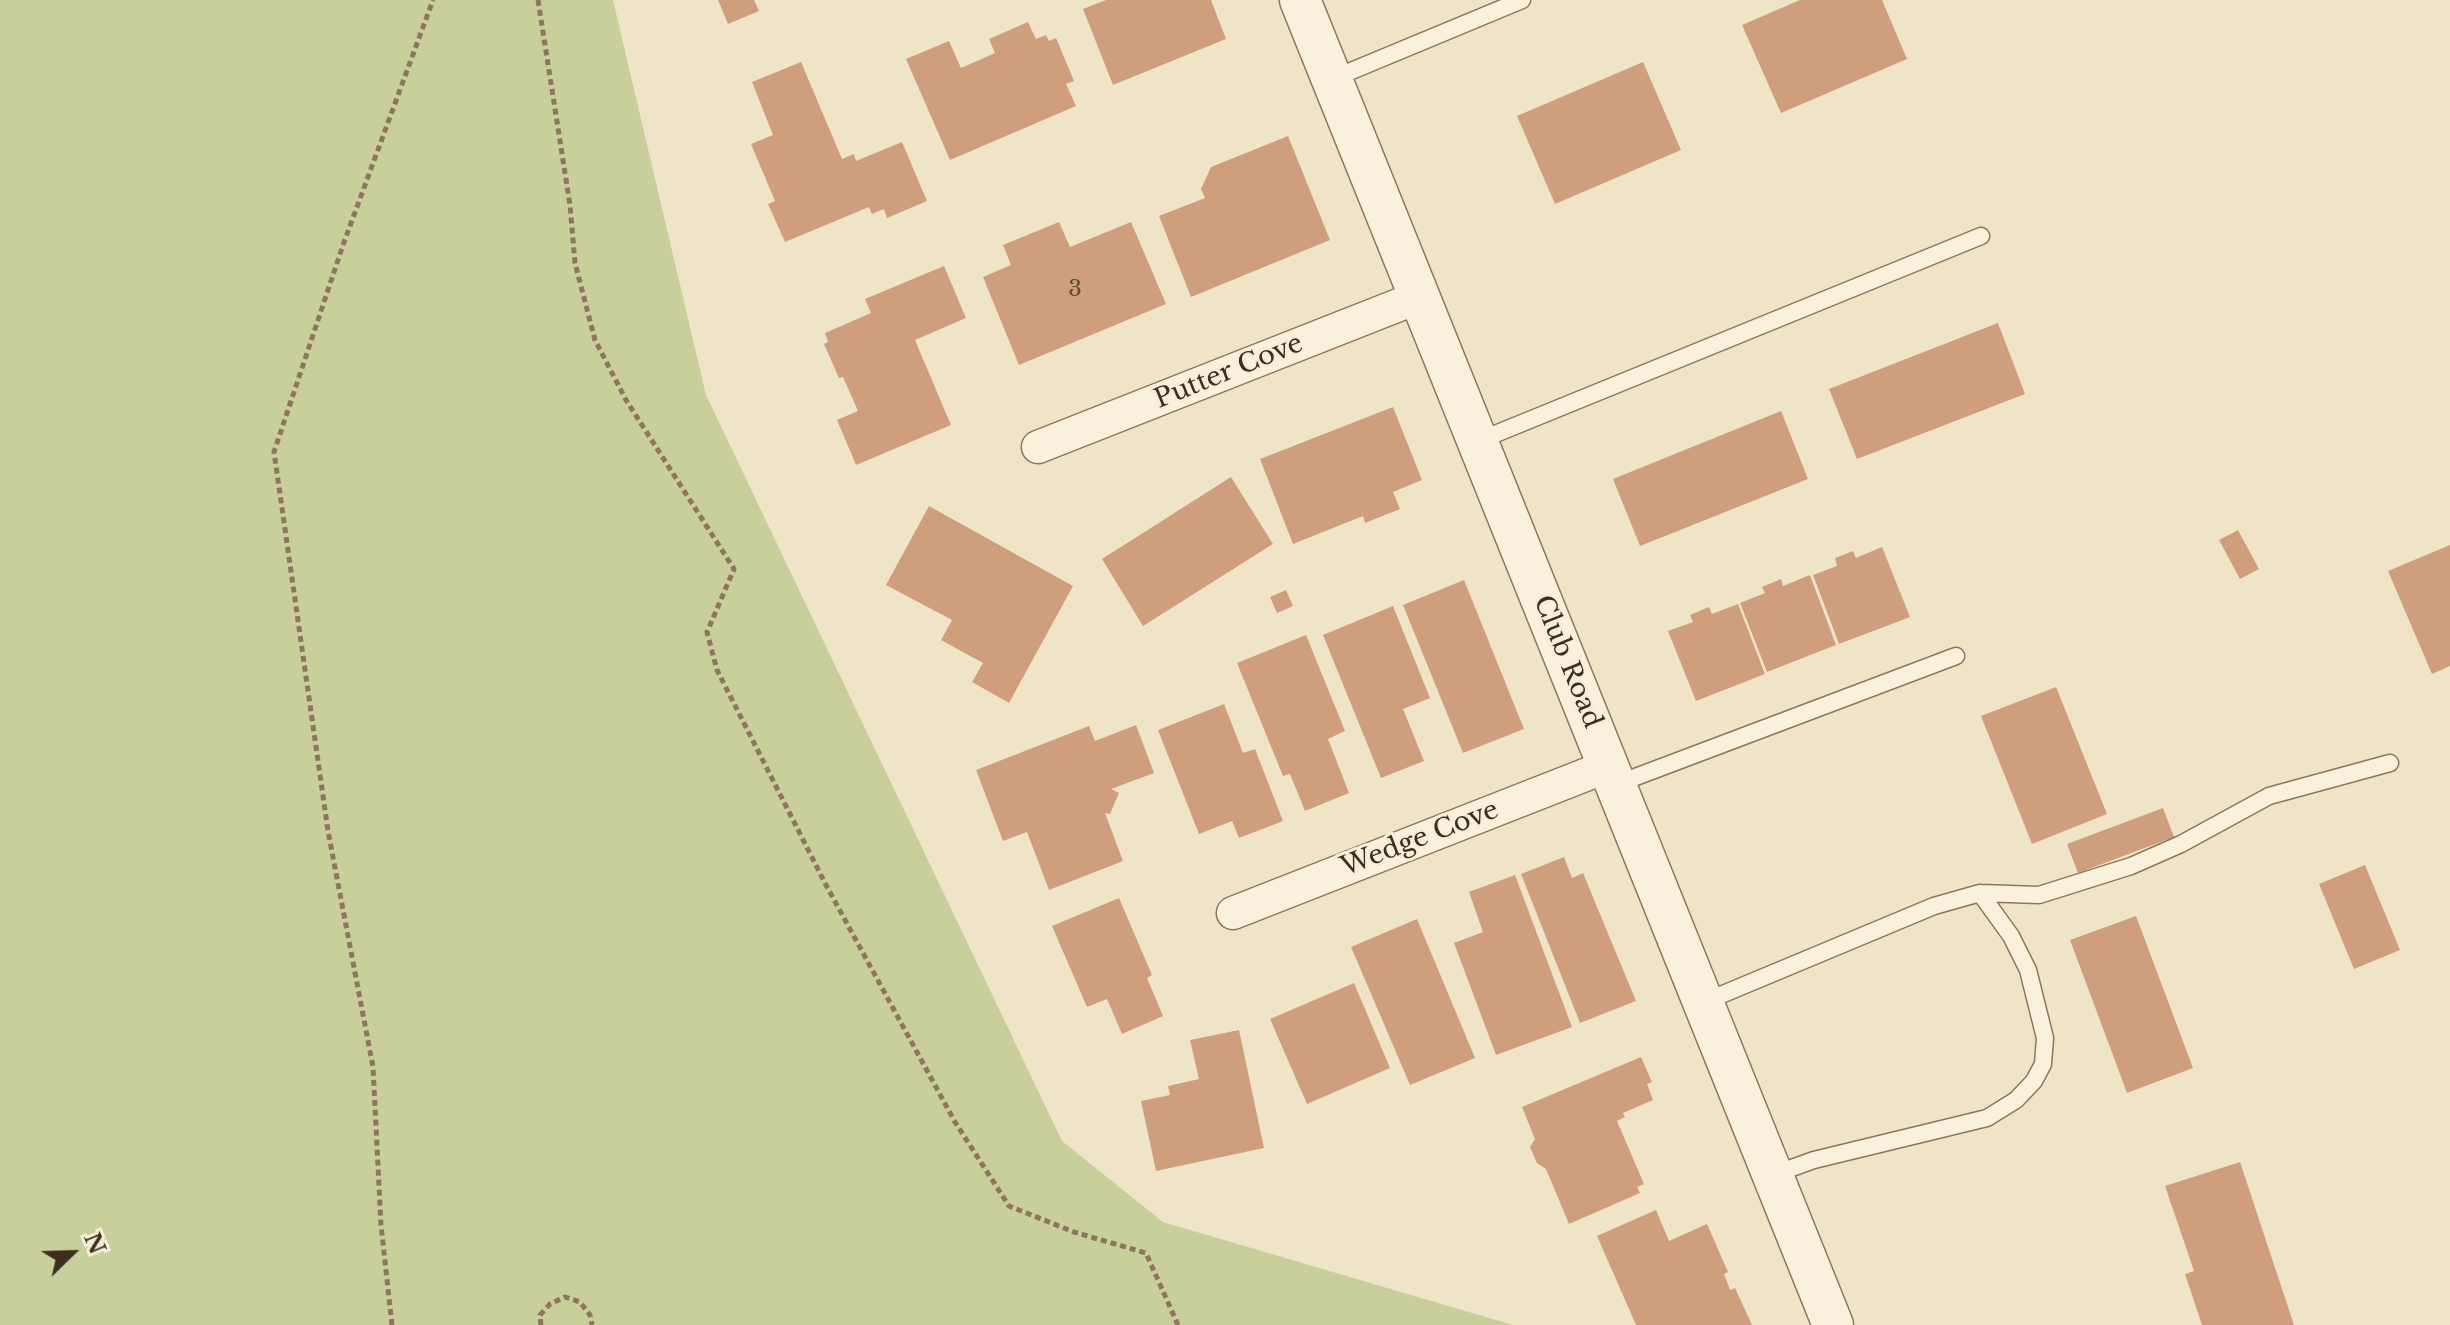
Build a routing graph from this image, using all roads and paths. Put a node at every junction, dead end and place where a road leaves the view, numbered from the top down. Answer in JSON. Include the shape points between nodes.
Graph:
{"nodes":[{"id":1,"x":433,"y":0,"type":"edge"},
{"id":2,"x":538,"y":0,"type":"edge"},
{"id":3,"x":1300,"y":0,"type":"edge"},
{"id":4,"x":1522,"y":0,"type":"edge"},
{"id":5,"x":1332,"y":79,"type":"junction"},
{"id":6,"x":1981,"y":236,"type":"dead end"},
{"id":7,"x":1419,"y":297,"type":"junction"},
{"id":8,"x":1478,"y":441,"type":"junction"},
{"id":9,"x":1038,"y":447,"type":"dead end"},
{"id":10,"x":1956,"y":656,"type":"dead end"},
{"id":11,"x":2390,"y":763,"type":"dead end"},
{"id":12,"x":1612,"y":775,"type":"junction"},
{"id":13,"x":1980,"y":893,"type":"junction"},
{"id":14,"x":1233,"y":913,"type":"dead end"},
{"id":15,"x":1703,"y":1003,"type":"junction"},
{"id":16,"x":1772,"y":1175,"type":"junction"},
{"id":17,"x":392,"y":1325,"type":"edge"},
{"id":18,"x":541,"y":1325,"type":"edge"},
{"id":19,"x":592,"y":1325,"type":"edge"},
{"id":20,"x":1178,"y":1325,"type":"edge"},
{"id":21,"x":1833,"y":1325,"type":"edge"}],
"edges":[{"from":1,"to":17,"type":"path","via":[[274,452],[328,831],[373,1067]]},
{"from":2,"to":20,"type":"path","via":[[575,263],[595,340],[653,445],[734,569],[707,632],[717,670],[955,1122],[1009,1206],[1146,1253]]},
{"from":3,"to":5,"type":"street","name":"Club Road"},
{"from":4,"to":5,"type":"lane"},
{"from":5,"to":7,"type":"street","name":"Club Road"},
{"from":6,"to":8,"type":"lane"},
{"from":7,"to":8,"type":"street","name":"Club Road"},
{"from":7,"to":9,"type":"street","name":"Putter Cove"},
{"from":8,"to":12,"type":"street","name":"Club Road"},
{"from":10,"to":12,"type":"lane"},
{"from":11,"to":13,"type":"lane","via":[[2269,796],[2118,871],[2039,895]]},
{"from":12,"to":14,"type":"street","name":"Wedge Cove"},
{"from":12,"to":15,"type":"street","name":"Club Road"},
{"from":13,"to":15,"type":"lane","via":[[1934,906]]},
{"from":13,"to":16,"type":"lane","via":[[2028,970],[2045,1038],[2043,1064],[2034,1081],[1987,1118]]},
{"from":15,"to":16,"type":"street","name":"Club Road"},
{"from":16,"to":21,"type":"street","name":"Club Road"},
{"from":18,"to":19,"type":"path","via":[[540,1315],[565,1297],[580,1302]]}]}
